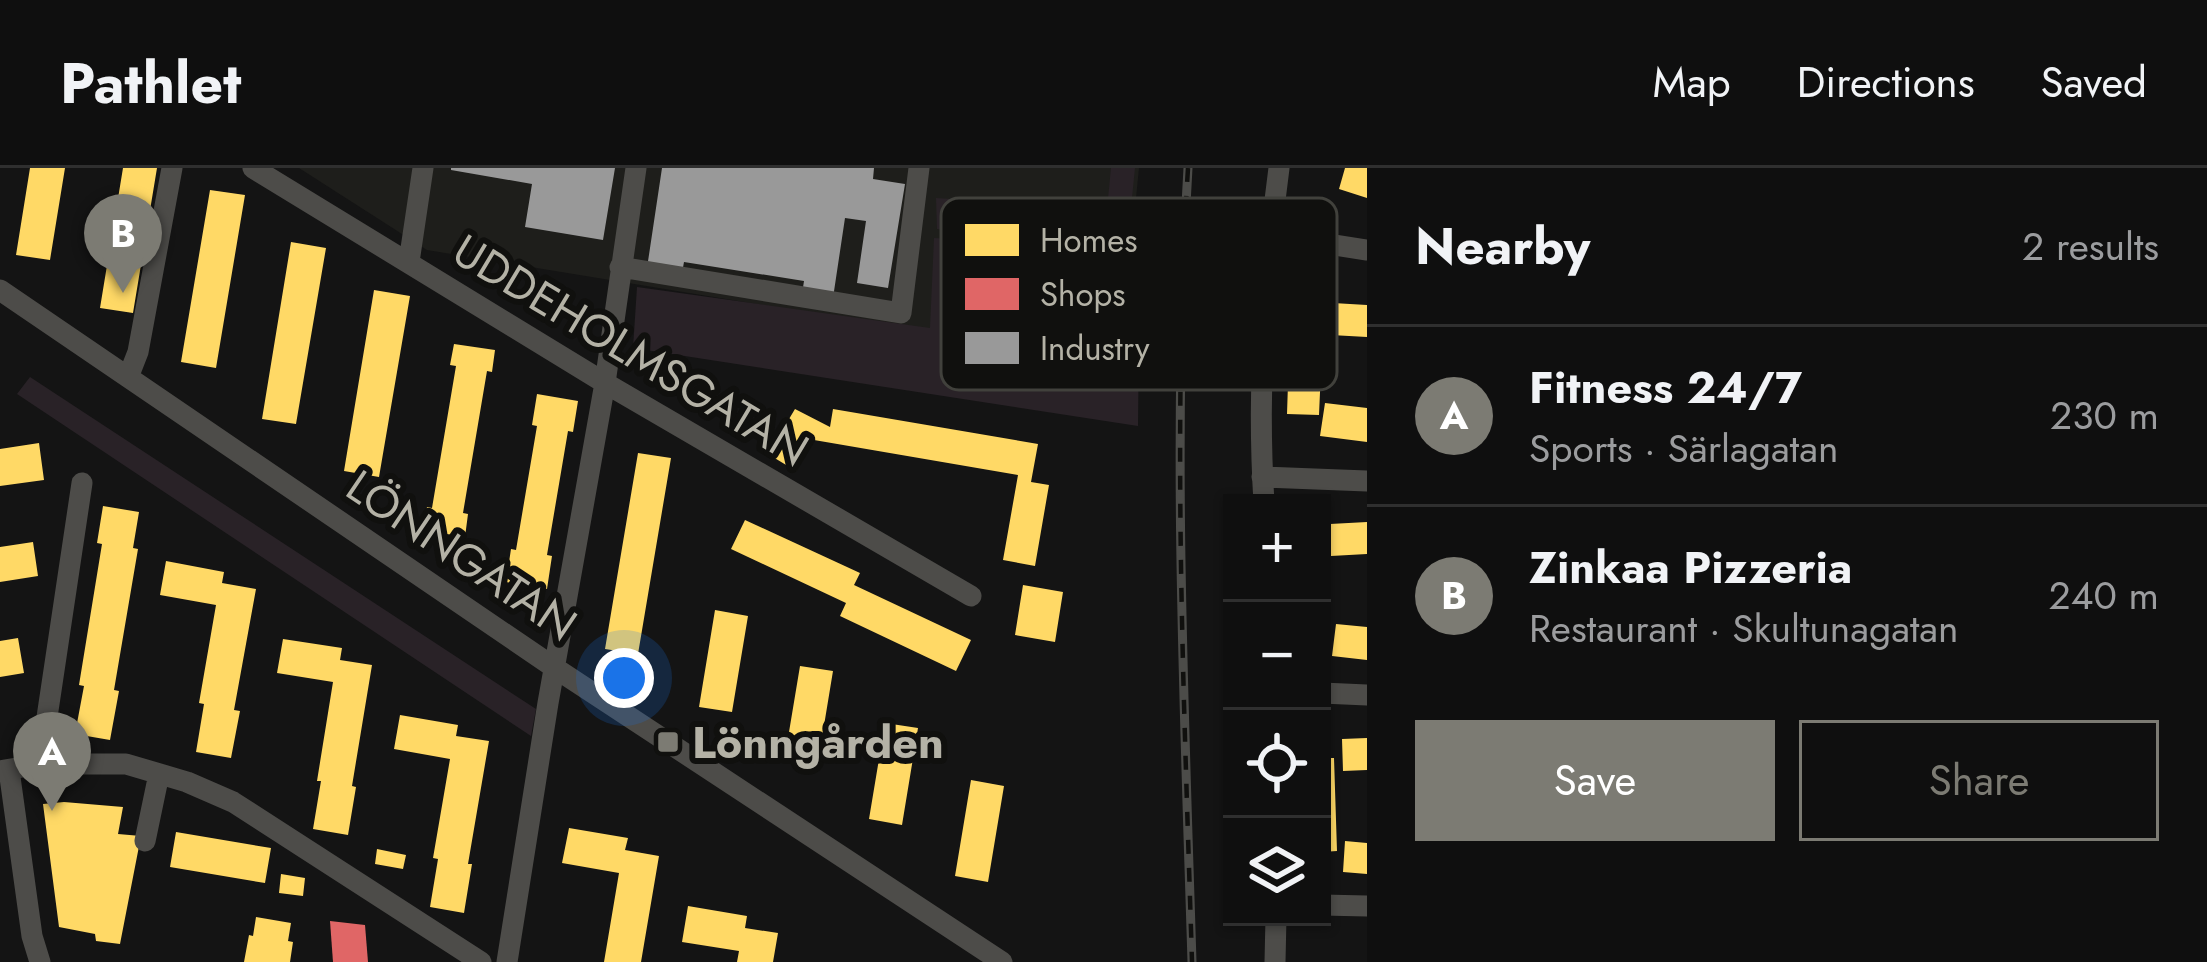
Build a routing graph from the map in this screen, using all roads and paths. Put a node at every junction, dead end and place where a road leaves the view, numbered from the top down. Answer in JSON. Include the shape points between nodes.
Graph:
{"nodes":[{"id":1,"x":172,"y":168,"type":"edge"},
{"id":2,"x":253,"y":168,"type":"edge"},
{"id":3,"x":423,"y":168,"type":"edge"},
{"id":4,"x":636,"y":168,"type":"edge"},
{"id":5,"x":919,"y":168,"type":"edge"},
{"id":6,"x":1279,"y":168,"type":"edge"},
{"id":7,"x":1275,"y":198,"type":"edge"},
{"id":8,"x":1337,"y":245,"type":"edge"},
{"id":9,"x":1367,"y":250,"type":"edge"},
{"id":10,"x":409,"y":262,"type":"junction"},
{"id":11,"x":620,"y":267,"type":"junction"},
{"id":12,"x":0,"y":290,"type":"edge"},
{"id":13,"x":128,"y":375,"type":"junction"},
{"id":14,"x":605,"y":383,"type":"junction"},
{"id":15,"x":1261,"y":390,"type":"edge"},
{"id":16,"x":1262,"y":477,"type":"junction"},
{"id":17,"x":1367,"y":481,"type":"edge"},
{"id":18,"x":82,"y":483,"type":"dead end"},
{"id":19,"x":1263,"y":494,"type":"edge"},
{"id":20,"x":971,"y":596,"type":"dead end"},
{"id":21,"x":555,"y":668,"type":"junction"},
{"id":22,"x":1331,"y":693,"type":"edge"},
{"id":23,"x":1367,"y":694,"type":"edge"},
{"id":24,"x":40,"y":764,"type":"junction"},
{"id":25,"x":4,"y":771,"type":"edge"},
{"id":26,"x":159,"y":774,"type":"junction"},
{"id":27,"x":145,"y":841,"type":"dead end"},
{"id":28,"x":1331,"y":905,"type":"edge"},
{"id":29,"x":1367,"y":906,"type":"edge"},
{"id":30,"x":1276,"y":926,"type":"edge"},
{"id":31,"x":40,"y":962,"type":"edge"},
{"id":32,"x":481,"y":962,"type":"edge"},
{"id":33,"x":508,"y":962,"type":"edge"},
{"id":34,"x":1001,"y":962,"type":"edge"},
{"id":35,"x":1274,"y":962,"type":"edge"}],
"edges":[{"from":1,"to":13,"type":"street"},
{"from":2,"to":10,"type":"street","name":"UDDEHOLMSGATAN"},
{"from":3,"to":10,"type":"street"},
{"from":4,"to":11,"type":"street"},
{"from":5,"to":11,"type":"street","via":[[901,313]]},
{"from":6,"to":7,"type":"street"},
{"from":8,"to":9,"type":"street"},
{"from":10,"to":14,"type":"street","name":"UDDEHOLMSGATAN"},
{"from":11,"to":14,"type":"street"},
{"from":12,"to":13,"type":"street","name":"LÖNNGATAN"},
{"from":13,"to":21,"type":"street","name":"LÖNNGATAN"},
{"from":14,"to":20,"type":"street","name":"UDDEHOLMSGATAN"},
{"from":14,"to":21,"type":"street"},
{"from":15,"to":16,"type":"street"},
{"from":16,"to":17,"type":"street"},
{"from":16,"to":19,"type":"street"},
{"from":18,"to":24,"type":"street"},
{"from":21,"to":33,"type":"street"},
{"from":21,"to":34,"type":"street","name":"LÖNNGATAN"},
{"from":22,"to":23,"type":"street"},
{"from":24,"to":25,"type":"street"},
{"from":24,"to":26,"type":"street","via":[[126,764]]},
{"from":25,"to":31,"type":"street"},
{"from":26,"to":27,"type":"street"},
{"from":26,"to":32,"type":"street","via":[[232,802]]},
{"from":28,"to":29,"type":"street"},
{"from":30,"to":35,"type":"street"}]}
